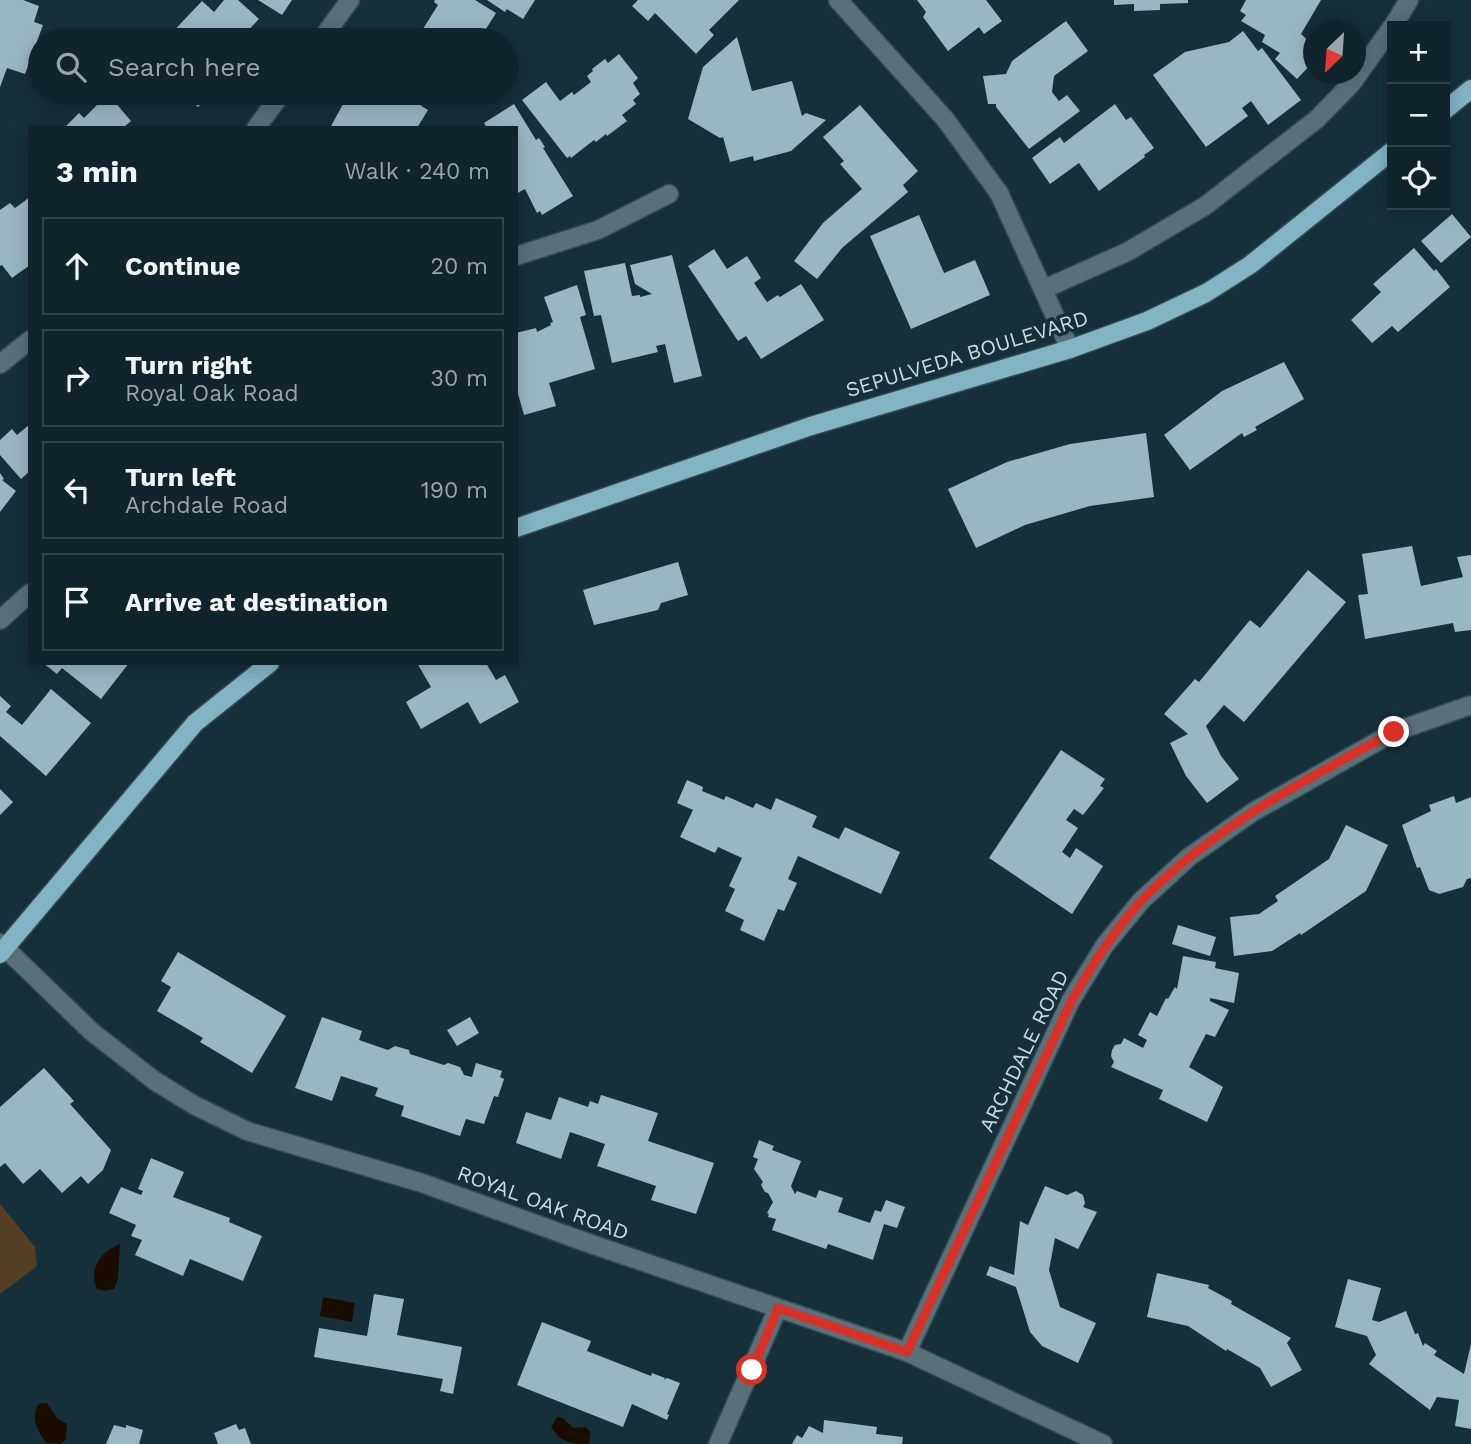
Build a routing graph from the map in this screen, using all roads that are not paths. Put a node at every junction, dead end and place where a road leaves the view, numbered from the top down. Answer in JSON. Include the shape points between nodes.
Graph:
{"nodes":[{"id":1,"x":351,"y":0,"type":"edge"},
{"id":2,"x":838,"y":0,"type":"edge"},
{"id":3,"x":1409,"y":0,"type":"edge"},
{"id":4,"x":1397,"y":21,"type":"edge"},
{"id":5,"x":330,"y":28,"type":"edge"},
{"id":6,"x":1387,"y":35,"type":"edge"},
{"id":7,"x":1471,"y":89,"type":"edge"},
{"id":8,"x":273,"y":105,"type":"edge"},
{"id":9,"x":1450,"y":106,"type":"edge"},
{"id":10,"x":258,"y":126,"type":"edge"},
{"id":11,"x":1387,"y":155,"type":"edge"},
{"id":12,"x":669,"y":194,"type":"dead end"},
{"id":13,"x":518,"y":255,"type":"edge"},
{"id":14,"x":1044,"y":289,"type":"junction"},
{"id":15,"x":28,"y":342,"type":"edge"},
{"id":16,"x":1070,"y":349,"type":"junction"},
{"id":17,"x":0,"y":364,"type":"edge"},
{"id":18,"x":518,"y":527,"type":"edge"},
{"id":19,"x":28,"y":595,"type":"edge"},
{"id":20,"x":0,"y":620,"type":"edge"},
{"id":21,"x":268,"y":665,"type":"edge"},
{"id":22,"x":1471,"y":705,"type":"edge"},
{"id":23,"x":2,"y":948,"type":"edge"},
{"id":24,"x":778,"y":1308,"type":"junction"},
{"id":25,"x":907,"y":1352,"type":"junction"},
{"id":26,"x":718,"y":1444,"type":"edge"},
{"id":27,"x":1103,"y":1444,"type":"edge"}],
"edges":[{"from":1,"to":5,"type":"street"},
{"from":2,"to":14,"type":"street","via":[[945,119],[999,193]]},
{"from":3,"to":4,"type":"street"},
{"from":6,"to":14,"type":"street","via":[[1352,83],[1317,119],[1205,206],[1127,252]]},
{"from":7,"to":9,"type":"main road"},
{"from":8,"to":10,"type":"street"},
{"from":11,"to":16,"type":"main road","name":"SEPULVEDA BOULEVARD","via":[[1250,265],[1206,293]]},
{"from":12,"to":13,"type":"street","via":[[598,230]]},
{"from":14,"to":16,"type":"street"},
{"from":15,"to":17,"type":"street"},
{"from":16,"to":18,"type":"main road","name":"SEPULVEDA BOULEVARD","via":[[811,425]]},
{"from":19,"to":20,"type":"street"},
{"from":21,"to":23,"type":"main road","via":[[195,723]]},
{"from":22,"to":25,"type":"street","name":"ARCHDALE ROAD","via":[[1394,732],[1253,812],[1189,857],[1141,901],[1105,945],[1072,1000]]},
{"from":23,"to":24,"type":"street","name":"ROYAL OAK ROAD","via":[[92,1032],[155,1081],[247,1131],[422,1184]]},
{"from":24,"to":25,"type":"street","name":"ROYAL OAK ROAD"},
{"from":24,"to":26,"type":"street"},
{"from":25,"to":27,"type":"street","name":"ROYAL OAK ROAD"}]}
